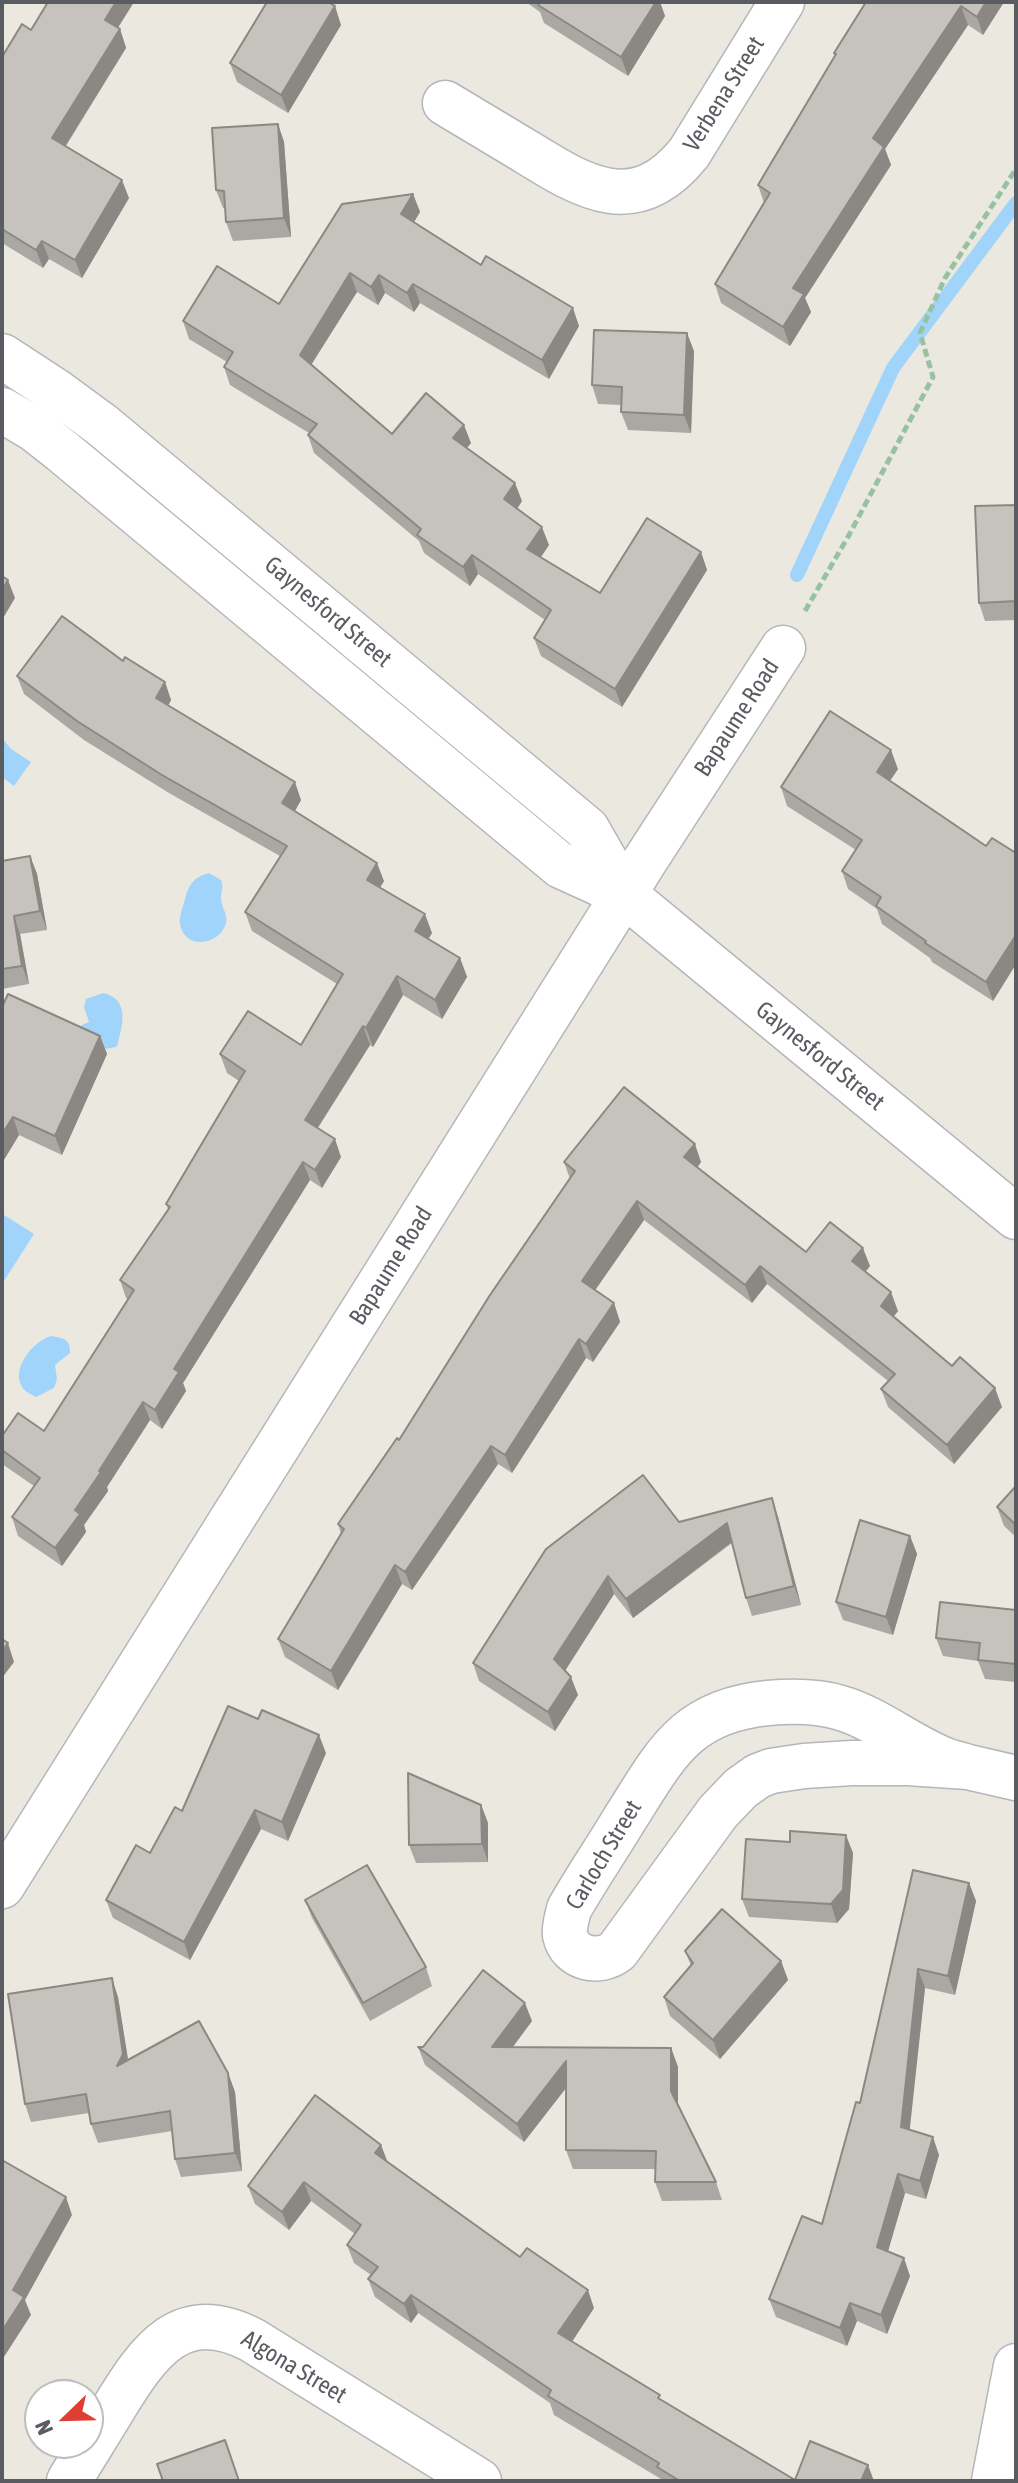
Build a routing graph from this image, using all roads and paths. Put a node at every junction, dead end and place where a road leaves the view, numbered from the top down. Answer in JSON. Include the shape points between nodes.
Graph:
{"nodes":[{"id":1,"x":782,"y":2,"type":"edge"},
{"id":2,"x":445,"y":103,"type":"dead end"},
{"id":3,"x":1016,"y":169,"type":"edge"},
{"id":4,"x":2,"y":356,"type":"edge"},
{"id":5,"x":2,"y":410,"type":"edge"},
{"id":6,"x":783,"y":648,"type":"joint"},
{"id":7,"x":625,"y":895,"type":"junction"},
{"id":8,"x":1016,"y":1217,"type":"edge"},
{"id":9,"x":968,"y":1767,"type":"junction"},
{"id":10,"x":1016,"y":1778,"type":"edge"},
{"id":11,"x":3,"y":1883,"type":"edge"},
{"id":12,"x":1016,"y":2366,"type":"edge"},
{"id":13,"x":69,"y":2481,"type":"edge"},
{"id":14,"x":479,"y":2481,"type":"edge"},
{"id":15,"x":994,"y":2481,"type":"edge"}],
"edges":[{"from":1,"to":2,"type":"street","name":"Verbena Street","via":[[689,153],[669,174],[643,187],[612,192],[579,183]]},
{"from":3,"to":6,"type":"path","via":[[945,278],[920,333],[933,377]]},
{"from":4,"to":7,"type":"street","name":"Gaynesford Street","via":[[102,425],[587,829]]},
{"from":5,"to":7,"type":"street","name":"Gaynesford Street","via":[[62,451],[561,866]]},
{"from":6,"to":7,"type":"street","name":"Bapaume Road"},
{"from":7,"to":8,"type":"street","name":"Gaynesford Street"},
{"from":7,"to":11,"type":"street","name":"Bapaume Road"},
{"from":9,"to":9,"type":"street","name":"Carloch Street","via":[[852,1763],[785,1768],[758,1776],[718,1812],[617,1951],[590,1959],[568,1942],[569,1909],[606,1849],[663,1759],[709,1717],[759,1704],[826,1704]]},
{"from":9,"to":10,"type":"street","name":"Carloch Street"},
{"from":12,"to":15,"type":"street"},
{"from":13,"to":14,"type":"street","name":"Algona Street","via":[[148,2357],[181,2332],[213,2326],[252,2340]]}]}
